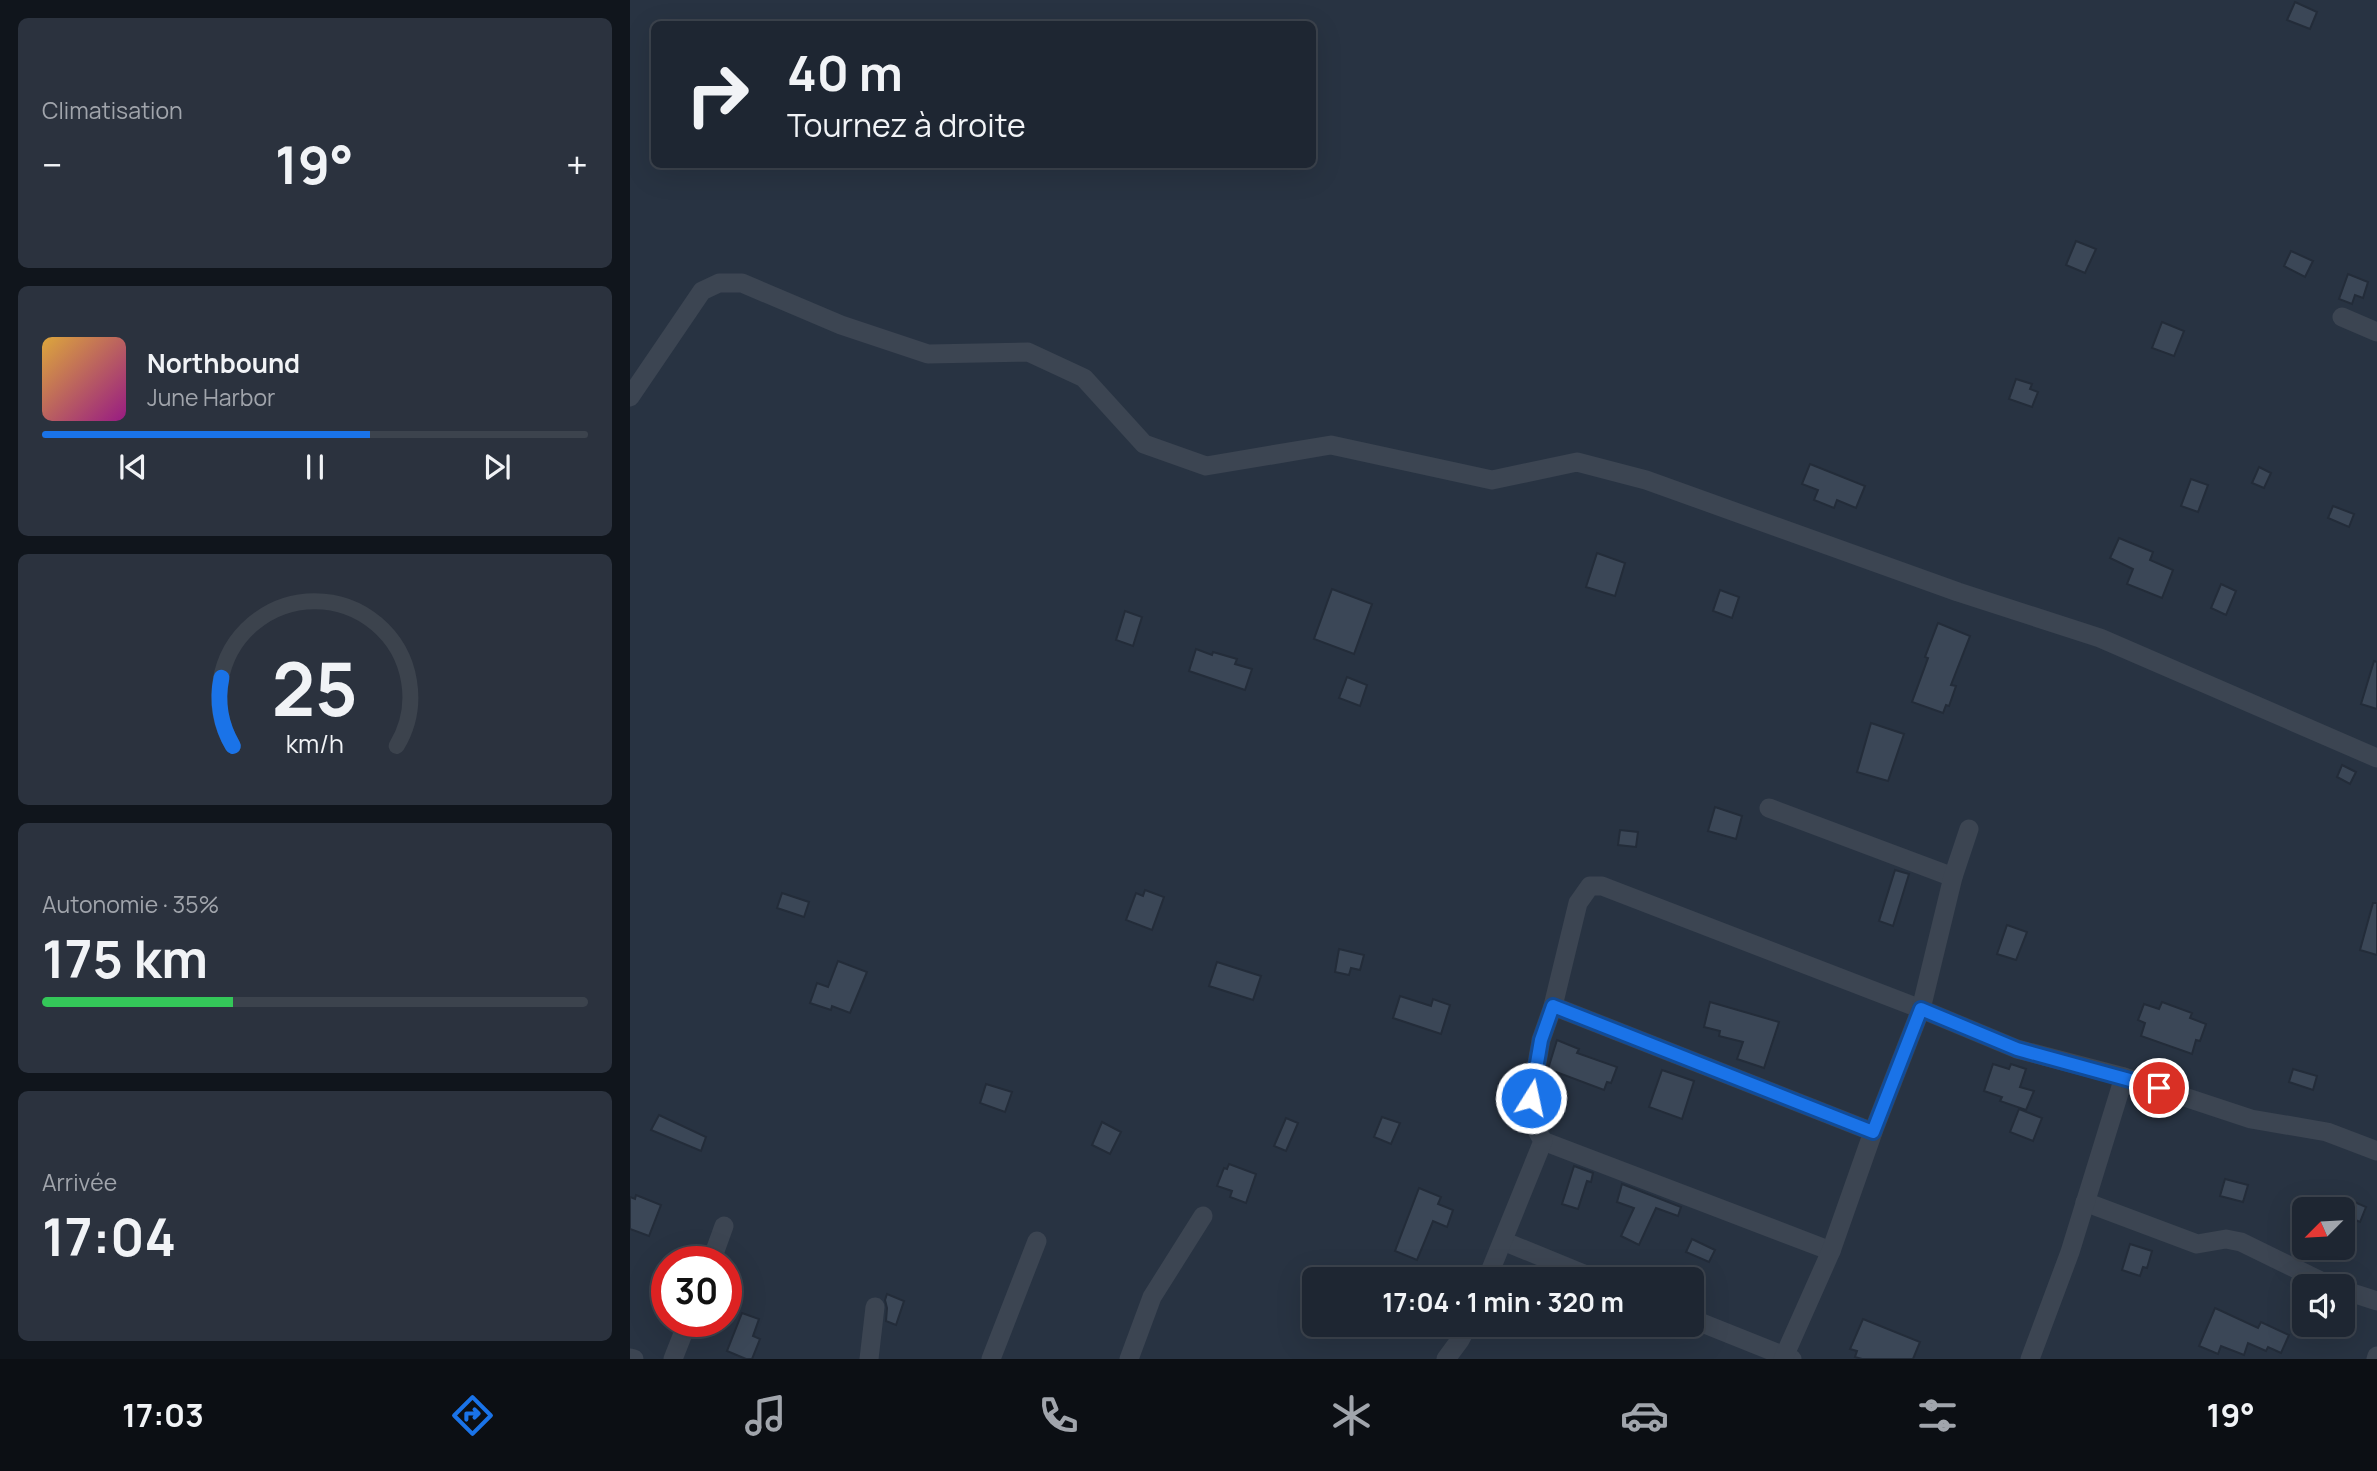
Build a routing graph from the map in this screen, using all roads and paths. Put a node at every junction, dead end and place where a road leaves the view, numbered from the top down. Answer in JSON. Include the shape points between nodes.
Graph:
{"nodes":[{"id":1,"x":2342,"y":317,"type":"dead end"},
{"id":2,"x":2377,"y":332,"type":"edge"},
{"id":3,"x":630,"y":397,"type":"edge"},
{"id":4,"x":2377,"y":758,"type":"edge"},
{"id":5,"x":1769,"y":808,"type":"dead end"},
{"id":6,"x":1969,"y":829,"type":"dead end"},
{"id":7,"x":1953,"y":877,"type":"junction"},
{"id":8,"x":1553,"y":1006,"type":"junction"},
{"id":9,"x":1921,"y":1009,"type":"junction"},
{"id":10,"x":2124,"y":1077,"type":"junction"},
{"id":11,"x":1873,"y":1132,"type":"junction"},
{"id":12,"x":1544,"y":1141,"type":"junction"},
{"id":13,"x":2377,"y":1151,"type":"edge"},
{"id":14,"x":2085,"y":1202,"type":"junction"},
{"id":15,"x":1203,"y":1216,"type":"dead end"},
{"id":16,"x":724,"y":1226,"type":"dead end"},
{"id":17,"x":1037,"y":1241,"type":"dead end"},
{"id":18,"x":1503,"y":1241,"type":"junction"},
{"id":19,"x":716,"y":1246,"type":"edge"},
{"id":20,"x":1831,"y":1251,"type":"junction"},
{"id":21,"x":1492,"y":1267,"type":"edge"},
{"id":22,"x":1567,"y":1267,"type":"edge"},
{"id":23,"x":2306,"y":1274,"type":"edge"},
{"id":24,"x":2355,"y":1294,"type":"edge"},
{"id":25,"x":2377,"y":1301,"type":"edge"},
{"id":26,"x":875,"y":1307,"type":"dead end"},
{"id":27,"x":1704,"y":1324,"type":"edge"},
{"id":28,"x":682,"y":1337,"type":"edge"},
{"id":29,"x":1462,"y":1337,"type":"edge"},
{"id":30,"x":1786,"y":1358,"type":"edge"},
{"id":31,"x":673,"y":1359,"type":"edge"},
{"id":32,"x":869,"y":1359,"type":"edge"},
{"id":33,"x":991,"y":1359,"type":"edge"},
{"id":34,"x":1129,"y":1359,"type":"edge"},
{"id":35,"x":1446,"y":1359,"type":"edge"},
{"id":36,"x":2030,"y":1359,"type":"edge"}],
"edges":[{"from":1,"to":2,"type":"street"},
{"from":3,"to":4,"type":"street","via":[[702,291],[719,283],[742,283],[841,325],[928,354],[1028,352],[1084,378],[1144,443],[1206,466],[1331,445],[1492,480],[1577,462],[1646,480],[2099,638]]},
{"from":5,"to":7,"type":"street"},
{"from":6,"to":7,"type":"street"},
{"from":7,"to":9,"type":"street"},
{"from":8,"to":9,"type":"street","via":[[1578,903],[1590,886],[1602,886]]},
{"from":8,"to":11,"type":"street"},
{"from":8,"to":12,"type":"street","via":[[1541,1040],[1531,1098],[1531,1120]]},
{"from":9,"to":10,"type":"street","via":[[2017,1049]]},
{"from":9,"to":11,"type":"street"},
{"from":10,"to":13,"type":"street","via":[[2252,1119],[2327,1132]]},
{"from":10,"to":14,"type":"street"},
{"from":11,"to":20,"type":"street"},
{"from":12,"to":18,"type":"street"},
{"from":12,"to":20,"type":"street"},
{"from":14,"to":23,"type":"street","via":[[2197,1244],[2227,1239],[2241,1242]]},
{"from":14,"to":36,"type":"street"},
{"from":15,"to":34,"type":"street","via":[[1152,1297]]},
{"from":16,"to":19,"type":"street"},
{"from":17,"to":33,"type":"street"},
{"from":18,"to":21,"type":"street"},
{"from":18,"to":22,"type":"street"},
{"from":20,"to":30,"type":"street"},
{"from":24,"to":25,"type":"street"},
{"from":26,"to":32,"type":"street"},
{"from":27,"to":30,"type":"street"},
{"from":28,"to":31,"type":"street"},
{"from":29,"to":35,"type":"street"}]}
